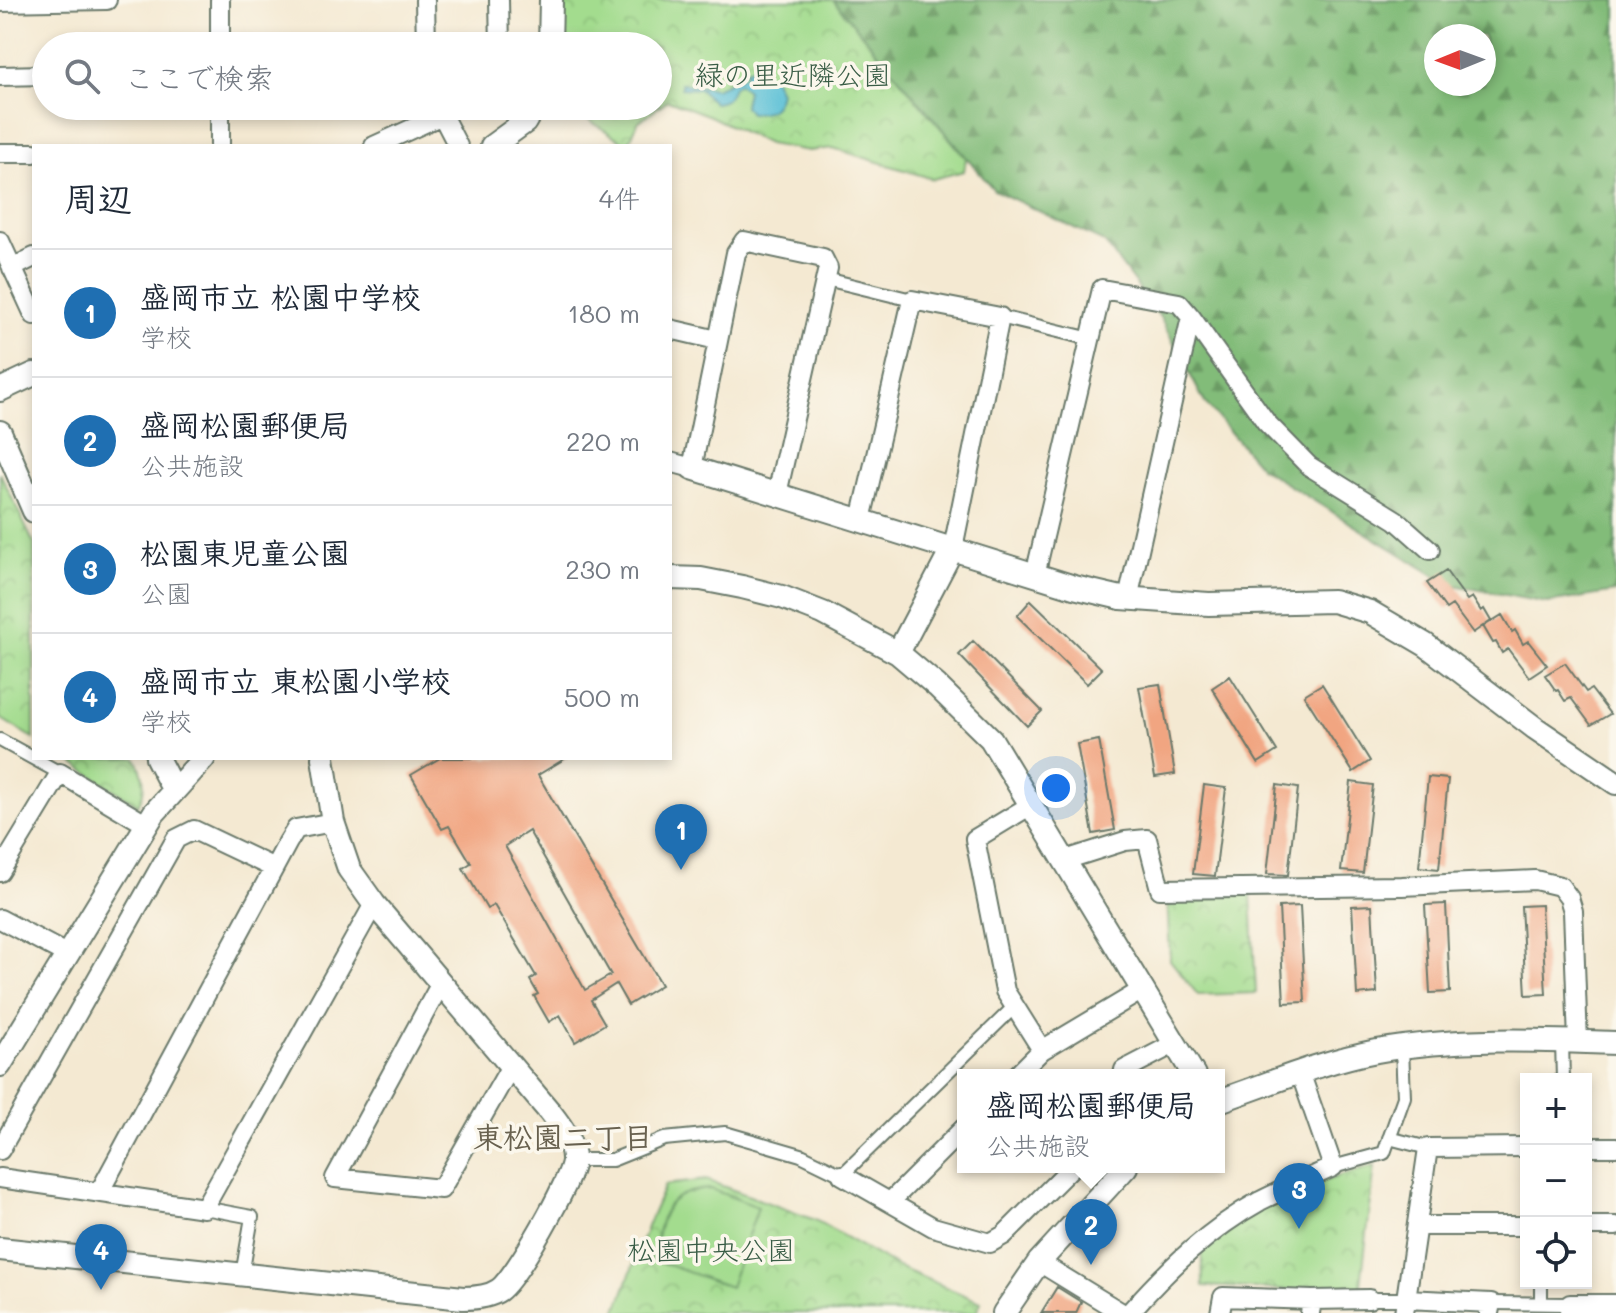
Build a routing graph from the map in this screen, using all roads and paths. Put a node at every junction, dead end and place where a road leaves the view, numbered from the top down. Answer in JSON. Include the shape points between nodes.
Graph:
{"nodes":[{"id":1,"x":93,"y":0,"type":"edge"},
{"id":2,"x":107,"y":0,"type":"edge"},
{"id":3,"x":220,"y":0,"type":"edge"},
{"id":4,"x":425,"y":0,"type":"edge"},
{"id":5,"x":499,"y":0,"type":"edge"},
{"id":6,"x":551,"y":0,"type":"edge"},
{"id":7,"x":0,"y":2,"type":"edge"},
{"id":8,"x":220,"y":32,"type":"edge"},
{"id":9,"x":426,"y":32,"type":"edge"},
{"id":10,"x":500,"y":32,"type":"edge"},
{"id":11,"x":550,"y":32,"type":"edge"},
{"id":12,"x":32,"y":75,"type":"edge"},
{"id":13,"x":0,"y":76,"type":"edge"},
{"id":14,"x":220,"y":120,"type":"edge"},
{"id":15,"x":427,"y":120,"type":"edge"},
{"id":16,"x":451,"y":120,"type":"edge"},
{"id":17,"x":526,"y":120,"type":"edge"},
{"id":18,"x":220,"y":144,"type":"edge"},
{"id":19,"x":378,"y":144,"type":"edge"},
{"id":20,"x":457,"y":144,"type":"edge"},
{"id":21,"x":495,"y":144,"type":"edge"},
{"id":22,"x":0,"y":153,"type":"edge"},
{"id":23,"x":32,"y":153,"type":"edge"},
{"id":24,"x":0,"y":241,"type":"edge"},
{"id":25,"x":32,"y":258,"type":"edge"},
{"id":26,"x":12,"y":268,"type":"junction"},
{"id":27,"x":826,"y":279,"type":"junction"},
{"id":28,"x":912,"y":300,"type":"junction"},
{"id":29,"x":32,"y":311,"type":"edge"},
{"id":30,"x":1000,"y":317,"type":"junction"},
{"id":31,"x":1191,"y":317,"type":"junction"},
{"id":32,"x":672,"y":329,"type":"edge"},
{"id":33,"x":1091,"y":339,"type":"junction"},
{"id":34,"x":717,"y":340,"type":"junction"},
{"id":35,"x":32,"y":375,"type":"edge"},
{"id":36,"x":0,"y":390,"type":"edge"},
{"id":37,"x":0,"y":432,"type":"edge"},
{"id":38,"x":681,"y":465,"type":"edge"},
{"id":39,"x":777,"y":494,"type":"junction"},
{"id":40,"x":32,"y":506,"type":"edge"},
{"id":41,"x":861,"y":520,"type":"junction"},
{"id":42,"x":953,"y":548,"type":"junction"},
{"id":43,"x":1430,"y":550,"type":"dead end"},
{"id":44,"x":1035,"y":575,"type":"junction"},
{"id":45,"x":672,"y":578,"type":"edge"},
{"id":46,"x":1128,"y":599,"type":"junction"},
{"id":47,"x":898,"y":653,"type":"junction"},
{"id":48,"x":0,"y":740,"type":"edge"},
{"id":49,"x":32,"y":758,"type":"edge"},
{"id":50,"x":36,"y":760,"type":"edge"},
{"id":51,"x":158,"y":760,"type":"edge"},
{"id":52,"x":198,"y":760,"type":"edge"},
{"id":53,"x":323,"y":760,"type":"edge"},
{"id":54,"x":60,"y":773,"type":"junction"},
{"id":55,"x":1616,"y":783,"type":"edge"},
{"id":56,"x":173,"y":789,"type":"junction"},
{"id":57,"x":1031,"y":805,"type":"junction"},
{"id":58,"x":333,"y":822,"type":"junction"},
{"id":59,"x":147,"y":825,"type":"junction"},
{"id":60,"x":1065,"y":860,"type":"junction"},
{"id":61,"x":274,"y":868,"type":"junction"},
{"id":62,"x":0,"y":872,"type":"edge"},
{"id":63,"x":374,"y":904,"type":"junction"},
{"id":64,"x":0,"y":919,"type":"edge"},
{"id":65,"x":66,"y":954,"type":"junction"},
{"id":66,"x":441,"y":983,"type":"junction"},
{"id":67,"x":1144,"y":989,"type":"junction"},
{"id":68,"x":1015,"y":1006,"type":"junction"},
{"id":69,"x":1570,"y":1042,"type":"junction"},
{"id":70,"x":1616,"y":1043,"type":"edge"},
{"id":71,"x":1174,"y":1044,"type":"junction"},
{"id":72,"x":1402,"y":1048,"type":"junction"},
{"id":73,"x":1042,"y":1050,"type":"junction"},
{"id":74,"x":1,"y":1061,"type":"edge"},
{"id":75,"x":511,"y":1066,"type":"junction"},
{"id":76,"x":1023,"y":1069,"type":"edge"},
{"id":77,"x":1126,"y":1069,"type":"edge"},
{"id":78,"x":1190,"y":1069,"type":"edge"},
{"id":79,"x":1300,"y":1072,"type":"junction"},
{"id":80,"x":1564,"y":1073,"type":"edge"},
{"id":81,"x":1225,"y":1099,"type":"edge"},
{"id":82,"x":957,"y":1135,"type":"edge"},
{"id":83,"x":1389,"y":1138,"type":"junction"},
{"id":84,"x":1520,"y":1147,"type":"edge"},
{"id":85,"x":1592,"y":1147,"type":"edge"},
{"id":86,"x":1616,"y":1147,"type":"edge"},
{"id":87,"x":1428,"y":1148,"type":"junction"},
{"id":88,"x":0,"y":1150,"type":"edge"},
{"id":89,"x":573,"y":1160,"type":"junction"},
{"id":90,"x":1333,"y":1167,"type":"junction"},
{"id":91,"x":1066,"y":1173,"type":"edge"},
{"id":92,"x":1119,"y":1173,"type":"edge"},
{"id":93,"x":842,"y":1175,"type":"junction"},
{"id":94,"x":0,"y":1178,"type":"edge"},
{"id":95,"x":100,"y":1191,"type":"junction"},
{"id":96,"x":890,"y":1202,"type":"junction"},
{"id":97,"x":204,"y":1208,"type":"junction"},
{"id":98,"x":1417,"y":1226,"type":"junction"},
{"id":99,"x":1520,"y":1226,"type":"edge"},
{"id":100,"x":1592,"y":1226,"type":"edge"},
{"id":101,"x":1616,"y":1226,"type":"edge"},
{"id":102,"x":0,"y":1249,"type":"edge"},
{"id":103,"x":1039,"y":1262,"type":"junction"},
{"id":104,"x":242,"y":1275,"type":"junction"},
{"id":105,"x":1541,"y":1289,"type":"edge"},
{"id":106,"x":1369,"y":1299,"type":"joint"},
{"id":107,"x":1541,"y":1304,"type":"junction"},
{"id":108,"x":1616,"y":1304,"type":"edge"},
{"id":109,"x":1311,"y":1306,"type":"edge"},
{"id":110,"x":1405,"y":1306,"type":"edge"},
{"id":111,"x":1490,"y":1308,"type":"edge"},
{"id":112,"x":1569,"y":1309,"type":"edge"},
{"id":113,"x":1004,"y":1313,"type":"edge"},
{"id":114,"x":1122,"y":1313,"type":"edge"},
{"id":115,"x":1129,"y":1313,"type":"edge"},
{"id":116,"x":1220,"y":1313,"type":"edge"}],
"edges":[{"from":1,"to":2,"type":"street"},
{"from":1,"to":7,"type":"street"},
{"from":3,"to":8,"type":"street"},
{"from":4,"to":9,"type":"street"},
{"from":5,"to":10,"type":"street"},
{"from":6,"to":11,"type":"street"},
{"from":12,"to":13,"type":"street"},
{"from":14,"to":18,"type":"street"},
{"from":15,"to":19,"type":"street"},
{"from":16,"to":20,"type":"street"},
{"from":17,"to":21,"type":"street"},
{"from":22,"to":23,"type":"street"},
{"from":24,"to":26,"type":"street"},
{"from":25,"to":26,"type":"street"},
{"from":26,"to":29,"type":"street"},
{"from":27,"to":28,"type":"street"},
{"from":27,"to":34,"type":"street","via":[[823,258],[744,241],[736,253]]},
{"from":27,"to":39,"type":"street"},
{"from":28,"to":30,"type":"street"},
{"from":28,"to":41,"type":"street"},
{"from":30,"to":33,"type":"street"},
{"from":30,"to":42,"type":"street"},
{"from":31,"to":33,"type":"street","via":[[1179,303],[1102,289]]},
{"from":31,"to":43,"type":"street","via":[[1266,422],[1309,466],[1396,520]]},
{"from":31,"to":46,"type":"street"},
{"from":32,"to":34,"type":"street"},
{"from":33,"to":44,"type":"street"},
{"from":34,"to":38,"type":"street"},
{"from":35,"to":36,"type":"street"},
{"from":37,"to":40,"type":"street"},
{"from":38,"to":39,"type":"street"},
{"from":39,"to":41,"type":"street"},
{"from":41,"to":42,"type":"street"},
{"from":42,"to":44,"type":"street"},
{"from":42,"to":47,"type":"street"},
{"from":44,"to":46,"type":"street"},
{"from":45,"to":47,"type":"street","via":[[782,597]]},
{"from":46,"to":55,"type":"street","via":[[1209,604],[1333,601],[1370,612],[1426,645]]},
{"from":47,"to":57,"type":"street","via":[[991,739]]},
{"from":48,"to":49,"type":"street"},
{"from":50,"to":54,"type":"street"},
{"from":51,"to":56,"type":"street"},
{"from":52,"to":56,"type":"street"},
{"from":53,"to":58,"type":"street"},
{"from":54,"to":59,"type":"street"},
{"from":54,"to":62,"type":"street"},
{"from":56,"to":59,"type":"street"},
{"from":57,"to":60,"type":"street"},
{"from":57,"to":68,"type":"street","via":[[975,839],[1005,991]]},
{"from":58,"to":61,"type":"street","via":[[296,829]]},
{"from":58,"to":63,"type":"street","via":[[349,869]]},
{"from":59,"to":65,"type":"street"},
{"from":60,"to":67,"type":"street"},
{"from":60,"to":69,"type":"street","via":[[1147,839],[1160,889],[1535,880],[1560,886],[1573,911]]},
{"from":61,"to":88,"type":"street","via":[[194,830],[176,839]]},
{"from":61,"to":95,"type":"street"},
{"from":63,"to":66,"type":"street"},
{"from":63,"to":97,"type":"street"},
{"from":64,"to":65,"type":"street"},
{"from":65,"to":74,"type":"street"},
{"from":66,"to":75,"type":"street"},
{"from":66,"to":75,"type":"street","via":[[335,1178],[441,1189]]},
{"from":67,"to":71,"type":"street"},
{"from":67,"to":73,"type":"street"},
{"from":68,"to":73,"type":"street"},
{"from":68,"to":93,"type":"street"},
{"from":69,"to":70,"type":"street"},
{"from":69,"to":72,"type":"street"},
{"from":69,"to":80,"type":"street"},
{"from":71,"to":77,"type":"street"},
{"from":71,"to":78,"type":"street"},
{"from":72,"to":79,"type":"street"},
{"from":72,"to":83,"type":"street","via":[[1404,1097]]},
{"from":73,"to":76,"type":"street"},
{"from":75,"to":89,"type":"street","via":[[566,1135]]},
{"from":79,"to":81,"type":"street"},
{"from":79,"to":90,"type":"street"},
{"from":82,"to":96,"type":"street"},
{"from":83,"to":87,"type":"street"},
{"from":83,"to":90,"type":"street","via":[[1384,1153]]},
{"from":84,"to":87,"type":"street"},
{"from":85,"to":86,"type":"street"},
{"from":87,"to":98,"type":"street"},
{"from":89,"to":93,"type":"street","via":[[612,1160],[664,1139],[725,1133],[801,1155]]},
{"from":89,"to":104,"type":"street","via":[[518,1270],[498,1290],[478,1298]]},
{"from":90,"to":115,"type":"street","via":[[1259,1202],[1217,1230],[1181,1258]]},
{"from":91,"to":96,"type":"street","via":[[990,1243],[933,1227]]},
{"from":92,"to":103,"type":"street"},
{"from":93,"to":96,"type":"street"},
{"from":94,"to":95,"type":"street"},
{"from":95,"to":97,"type":"street"},
{"from":97,"to":104,"type":"street","via":[[252,1217]]},
{"from":98,"to":99,"type":"street"},
{"from":98,"to":110,"type":"street"},
{"from":100,"to":101,"type":"street"},
{"from":102,"to":104,"type":"street"},
{"from":103,"to":113,"type":"street"},
{"from":103,"to":114,"type":"street"},
{"from":105,"to":107,"type":"street"},
{"from":106,"to":109,"type":"street"},
{"from":106,"to":110,"type":"street"},
{"from":107,"to":111,"type":"street"},
{"from":107,"to":112,"type":"street"},
{"from":108,"to":112,"type":"street"},
{"from":109,"to":116,"type":"street","via":[[1223,1297]]},
{"from":110,"to":111,"type":"street"}]}
